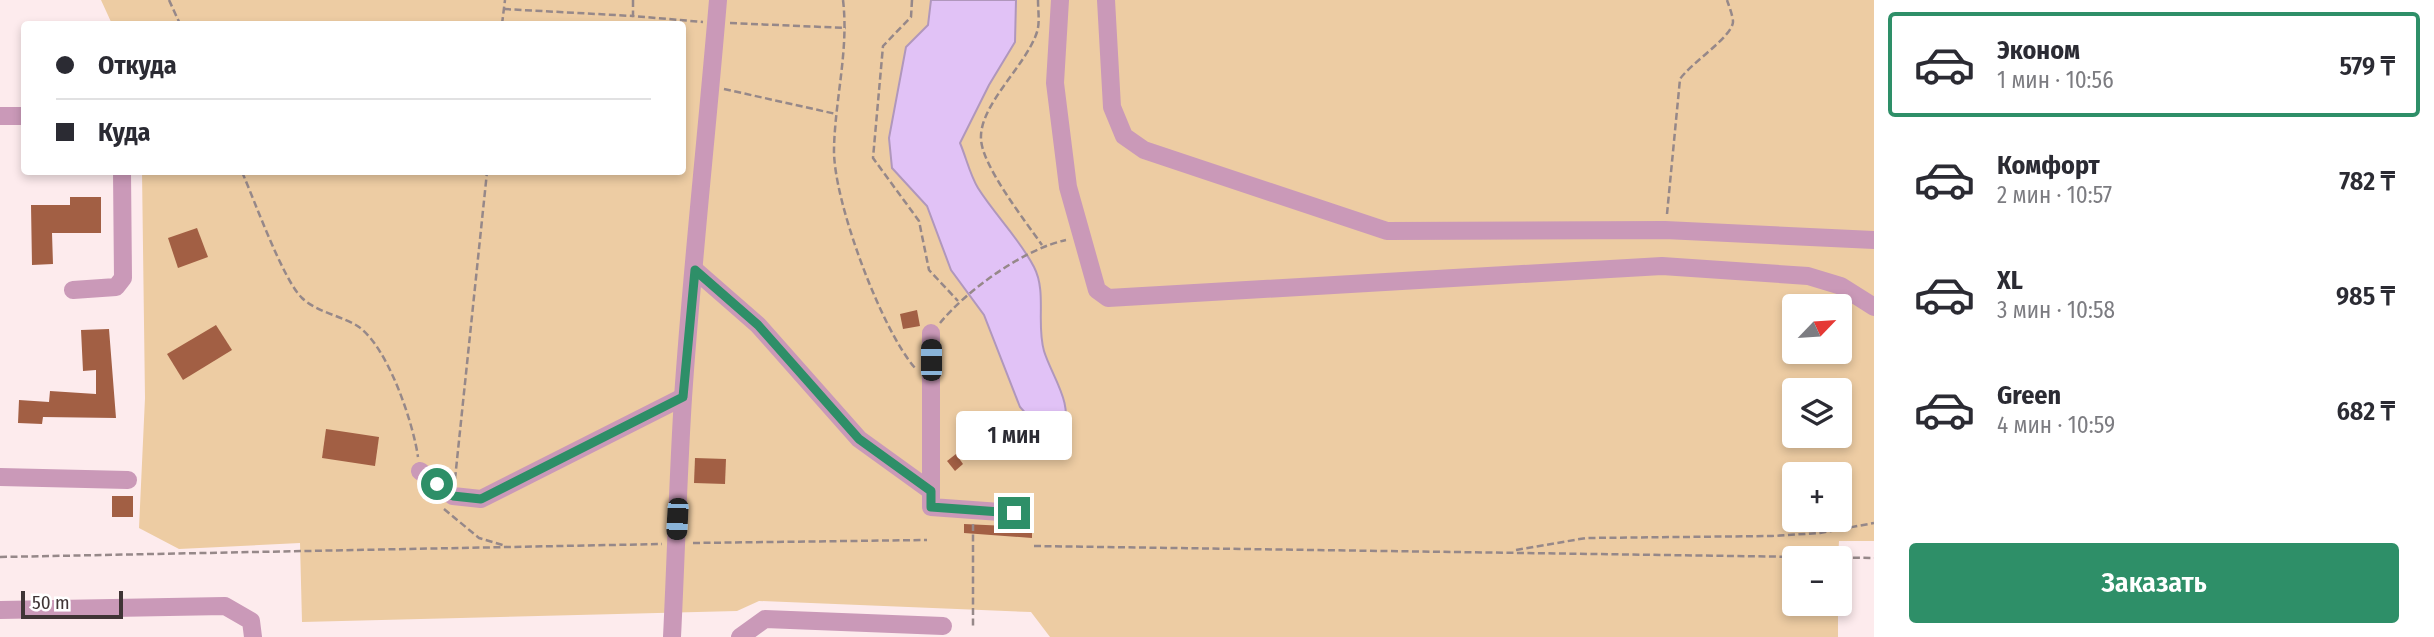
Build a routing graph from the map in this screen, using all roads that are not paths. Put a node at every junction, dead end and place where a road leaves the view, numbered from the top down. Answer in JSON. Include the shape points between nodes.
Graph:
{"nodes":[{"id":1,"x":718,"y":0,"type":"edge"},
{"id":2,"x":1060,"y":0,"type":"edge"},
{"id":3,"x":1106,"y":0,"type":"edge"},
{"id":4,"x":0,"y":116,"type":"edge"},
{"id":5,"x":21,"y":116,"type":"edge"},
{"id":6,"x":122,"y":175,"type":"edge"},
{"id":7,"x":1874,"y":240,"type":"edge"},
{"id":8,"x":695,"y":270,"type":"junction"},
{"id":9,"x":73,"y":290,"type":"dead end"},
{"id":10,"x":1874,"y":307,"type":"edge"},
{"id":11,"x":931,"y":334,"type":"road end"},
{"id":12,"x":683,"y":397,"type":"junction"},
{"id":13,"x":420,"y":471,"type":"road end"},
{"id":14,"x":0,"y":477,"type":"edge"},
{"id":15,"x":128,"y":480,"type":"dead end"},
{"id":16,"x":931,"y":491,"type":"junction"},
{"id":17,"x":1014,"y":513,"type":"dead end"},
{"id":18,"x":0,"y":610,"type":"edge"},
{"id":19,"x":943,"y":626,"type":"dead end"},
{"id":20,"x":253,"y":637,"type":"edge"},
{"id":21,"x":672,"y":637,"type":"edge"},
{"id":22,"x":740,"y":637,"type":"edge"}],
"edges":[{"from":1,"to":8,"type":"street"},
{"from":2,"to":10,"type":"street","via":[[1055,83],[1068,187],[1097,290],[1108,298],[1662,266],[1808,276],[1841,286]]},
{"from":3,"to":7,"type":"street","via":[[1112,107],[1124,136],[1144,149],[1387,231],[1665,230]]},
{"from":4,"to":5,"type":"street"},
{"from":6,"to":9,"type":"street","via":[[122,278],[116,287]]},
{"from":8,"to":12,"type":"street"},
{"from":8,"to":16,"type":"street","via":[[758,325],[859,439]]},
{"from":11,"to":16,"type":"street"},
{"from":12,"to":13,"type":"street","via":[[481,499],[448,502]]},
{"from":12,"to":21,"type":"street"},
{"from":14,"to":15,"type":"street"},
{"from":16,"to":17,"type":"street","via":[[931,507]]},
{"from":18,"to":20,"type":"street","via":[[225,606],[251,621]]},
{"from":19,"to":22,"type":"street","via":[[765,619]]}]}
